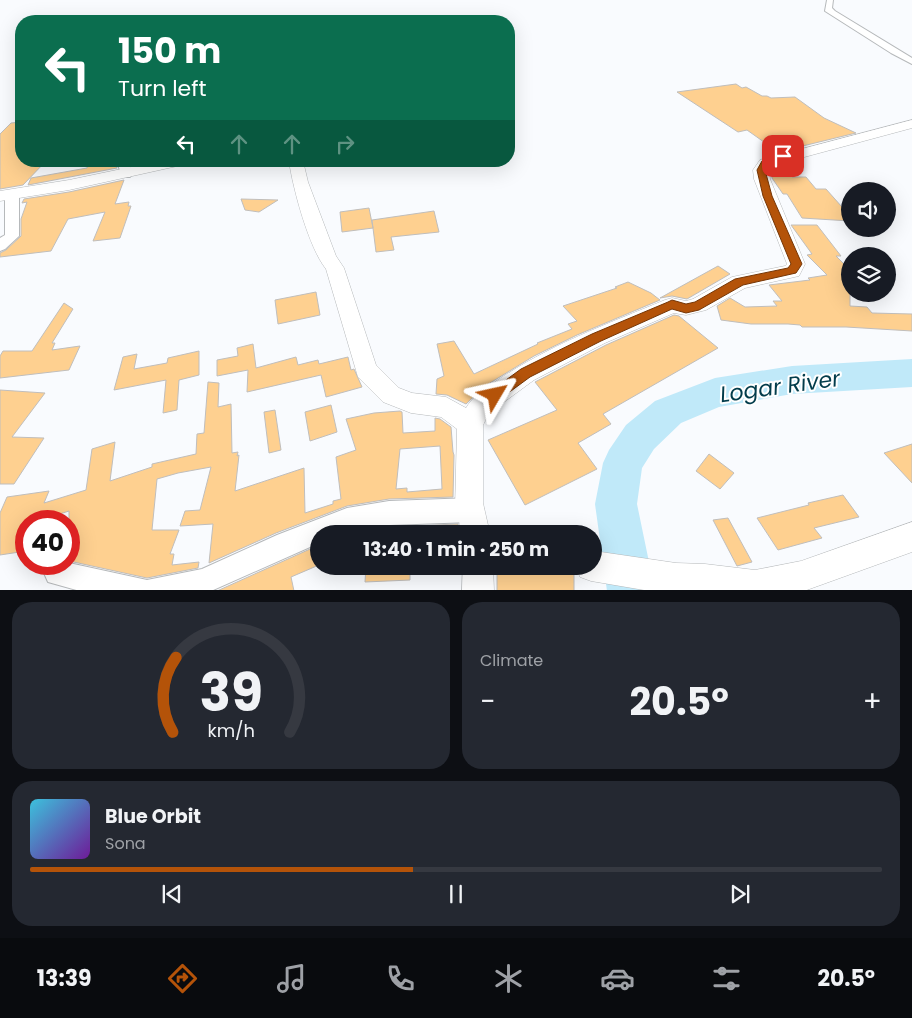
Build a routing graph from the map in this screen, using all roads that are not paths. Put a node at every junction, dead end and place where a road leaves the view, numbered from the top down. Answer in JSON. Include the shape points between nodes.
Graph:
{"nodes":[{"id":1,"x":830,"y":0,"type":"edge"},
{"id":2,"x":912,"y":61,"type":"edge"},
{"id":3,"x":912,"y":124,"type":"edge"},
{"id":4,"x":124,"y":167,"type":"edge"},
{"id":5,"x":297,"y":167,"type":"edge"},
{"id":6,"x":6,"y":195,"type":"edge"},
{"id":7,"x":0,"y":246,"type":"edge"},
{"id":8,"x":470,"y":424,"type":"junction"},
{"id":9,"x":472,"y":510,"type":"junction"},
{"id":10,"x":474,"y":525,"type":"edge"},
{"id":11,"x":912,"y":537,"type":"edge"},
{"id":12,"x":602,"y":568,"type":"edge"},
{"id":13,"x":67,"y":575,"type":"edge"},
{"id":14,"x":478,"y":575,"type":"edge"},
{"id":15,"x":801,"y":583,"type":"edge"},
{"id":16,"x":143,"y":590,"type":"edge"},
{"id":17,"x":152,"y":590,"type":"edge"},
{"id":18,"x":478,"y":590,"type":"edge"}],
"edges":[{"from":1,"to":2,"type":"street","via":[[828,9],[837,16]]},
{"from":3,"to":8,"type":"street","via":[[765,163],[761,170],[762,179],[796,264],[792,271],[739,282],[699,305],[686,308],[672,305],[597,338],[526,373],[480,406]]},
{"from":4,"to":6,"type":"street"},
{"from":5,"to":8,"type":"street","via":[[328,258],[335,268],[366,370],[391,395],[411,402],[446,407]]},
{"from":6,"to":7,"type":"street","via":[[12,236]]},
{"from":8,"to":9,"type":"street","via":[[469,508]]},
{"from":9,"to":10,"type":"street"},
{"from":9,"to":17,"type":"street","via":[[389,513],[347,520],[203,581]]},
{"from":11,"to":15,"type":"street"},
{"from":12,"to":15,"type":"street","via":[[755,586]]},
{"from":13,"to":16,"type":"street"},
{"from":14,"to":18,"type":"street"}]}
